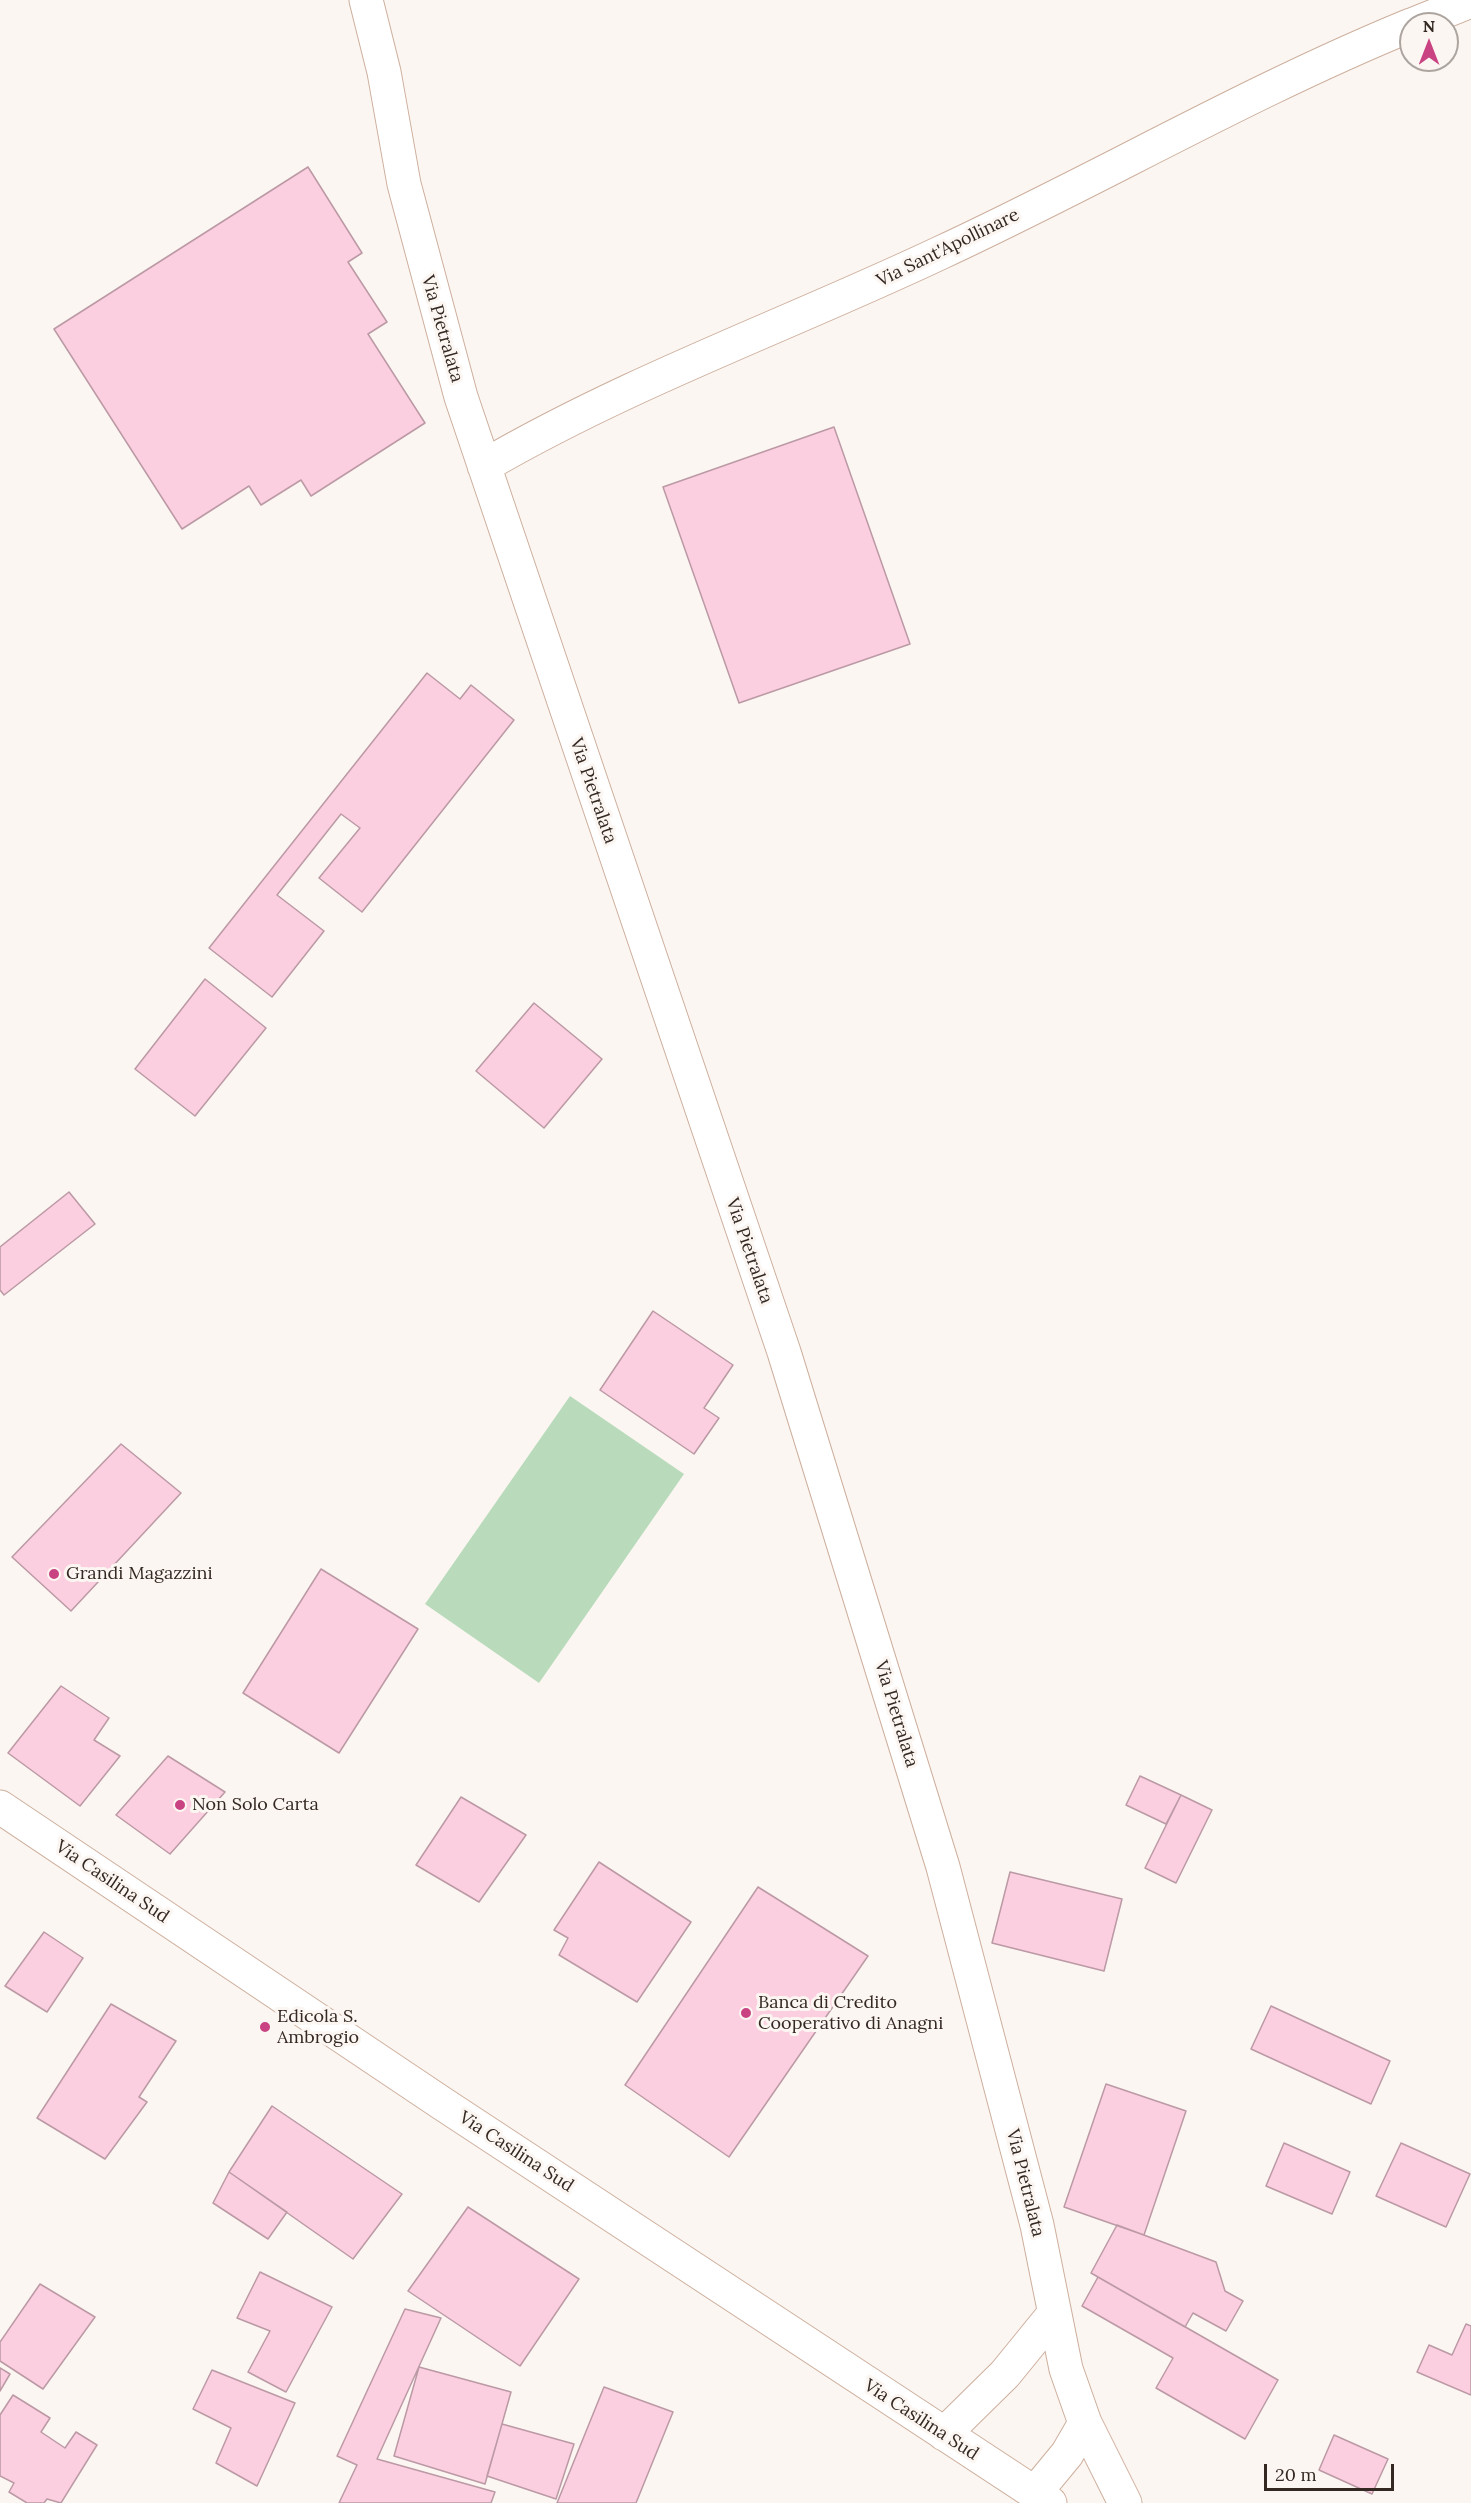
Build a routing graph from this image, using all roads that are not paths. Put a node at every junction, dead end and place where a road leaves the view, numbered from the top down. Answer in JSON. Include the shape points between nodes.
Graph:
{"nodes":[{"id":1,"x":366,"y":0,"type":"edge"},
{"id":2,"x":1471,"y":1,"type":"edge"},
{"id":3,"x":1444,"y":12,"type":"edge"},
{"id":4,"x":1399,"y":31,"type":"edge"},
{"id":5,"x":484,"y":466,"type":"junction"},
{"id":6,"x":0,"y":1807,"type":"edge"},
{"id":7,"x":1053,"y":2315,"type":"junction"},
{"id":8,"x":1085,"y":2423,"type":"junction"},
{"id":9,"x":944,"y":2434,"type":"junction"},
{"id":10,"x":1041,"y":2500,"type":"edge"},
{"id":11,"x":1125,"y":2503,"type":"edge"}],
"edges":[{"from":1,"to":5,"type":"street","name":"Via Pietralata","via":[[413,223]]},
{"from":2,"to":3,"type":"street","name":"Via Sant'Apollinare"},
{"from":4,"to":5,"type":"street","name":"Via Sant'Apollinare","via":[[1232,106],[910,267],[588,410]]},
{"from":5,"to":7,"type":"street","name":"Via Pietralata","via":[[784,1352],[936,1844],[1037,2224]]},
{"from":6,"to":9,"type":"street","name":"Via Casilina Sud"},
{"from":7,"to":8,"type":"street","name":"Via Pietralata"},
{"from":7,"to":9,"type":"street","via":[[1005,2374]]},
{"from":8,"to":10,"type":"street"},
{"from":8,"to":11,"type":"street","name":"Via Pietralata"},
{"from":9,"to":10,"type":"street","name":"Via Casilina Sud"}]}
